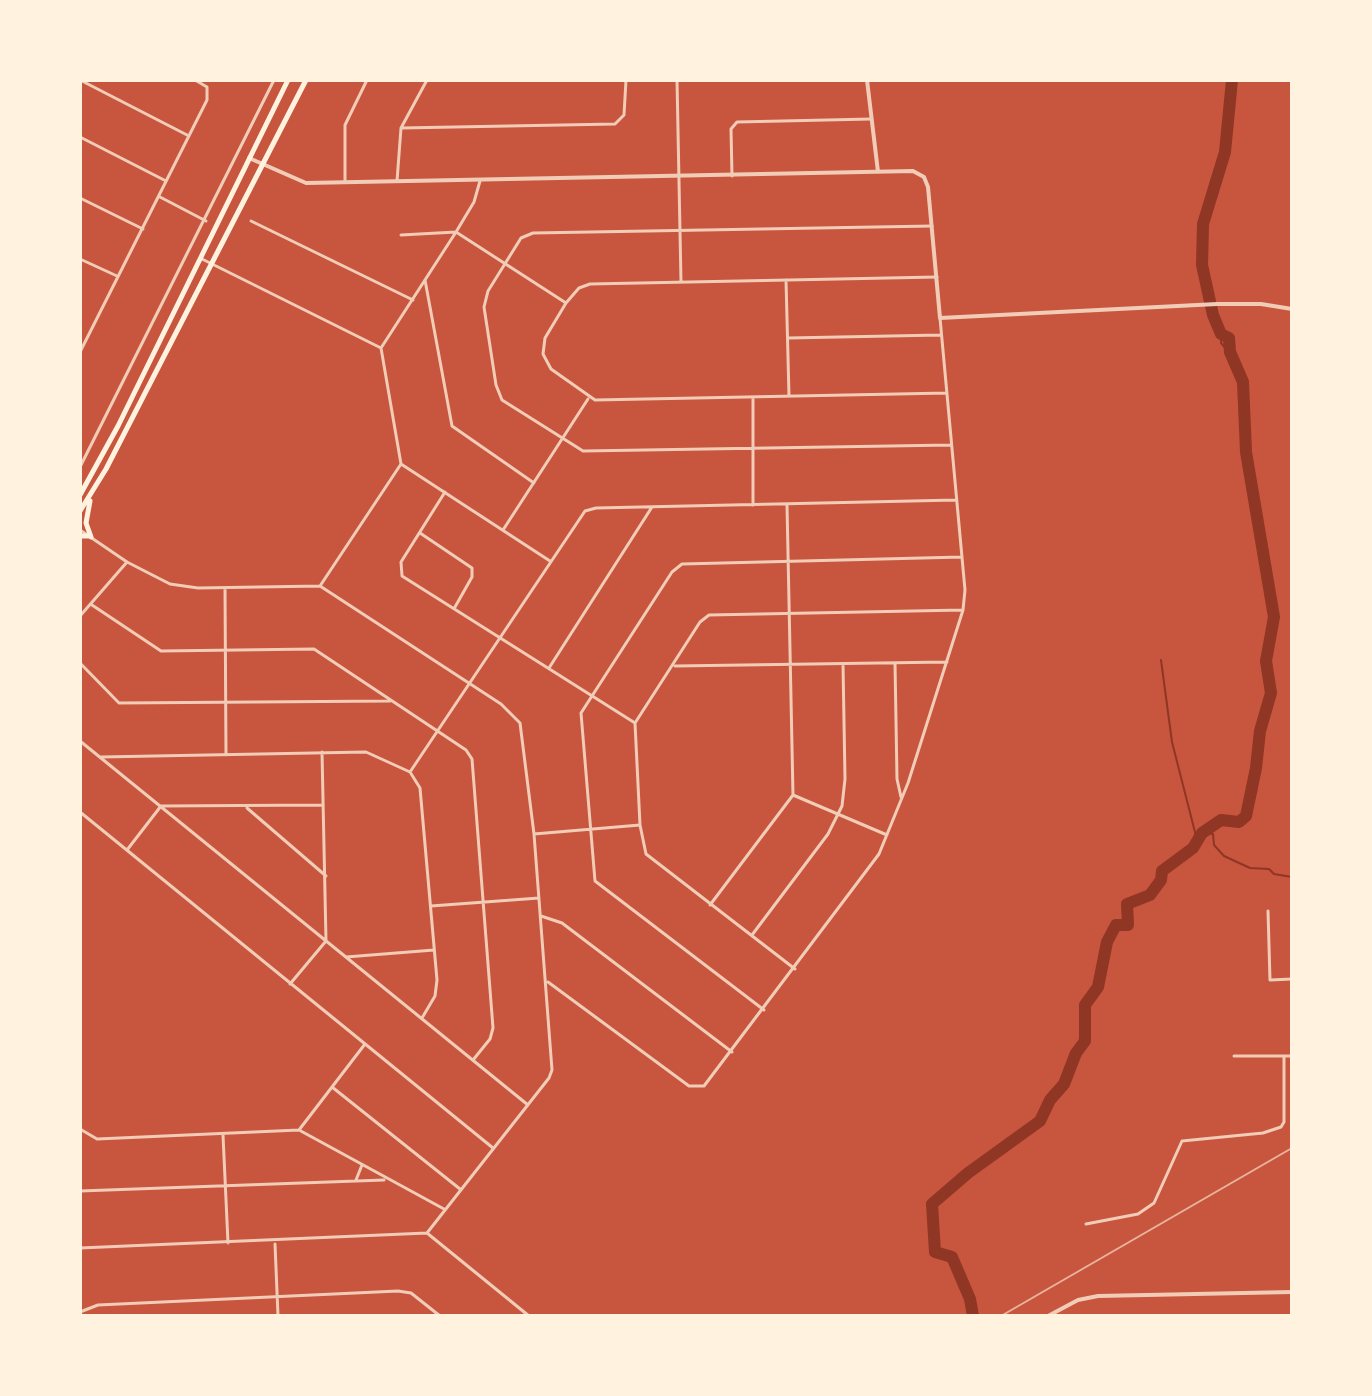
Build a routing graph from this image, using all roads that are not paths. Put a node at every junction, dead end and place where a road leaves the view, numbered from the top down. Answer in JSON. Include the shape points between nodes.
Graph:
{"nodes":[{"id":1,"x":80,"y":80,"type":"edge"},
{"id":2,"x":195,"y":80,"type":"edge"},
{"id":3,"x":274,"y":80,"type":"edge"},
{"id":4,"x":288,"y":80,"type":"edge"},
{"id":5,"x":306,"y":80,"type":"edge"},
{"id":6,"x":367,"y":80,"type":"edge"},
{"id":7,"x":427,"y":80,"type":"edge"},
{"id":8,"x":626,"y":80,"type":"edge"},
{"id":9,"x":677,"y":80,"type":"edge"},
{"id":10,"x":867,"y":80,"type":"edge"},
{"id":11,"x":871,"y":119,"type":"junction"},
{"id":12,"x":401,"y":128,"type":"junction"},
{"id":13,"x":189,"y":136,"type":"junction"},
{"id":14,"x":80,"y":137,"type":"edge"},
{"id":15,"x":248,"y":158,"type":"junction"},
{"id":16,"x":262,"y":164,"type":"junction"},
{"id":17,"x":878,"y":172,"type":"junction"},
{"id":18,"x":732,"y":176,"type":"junction"},
{"id":19,"x":678,"y":177,"type":"junction"},
{"id":20,"x":166,"y":181,"type":"junction"},
{"id":21,"x":397,"y":181,"type":"junction"},
{"id":22,"x":480,"y":181,"type":"junction"},
{"id":23,"x":345,"y":182,"type":"junction"},
{"id":24,"x":159,"y":197,"type":"junction"},
{"id":25,"x":80,"y":198,"type":"edge"},
{"id":26,"x":206,"y":221,"type":"junction"},
{"id":27,"x":251,"y":221,"type":"dead end"},
{"id":28,"x":932,"y":226,"type":"junction"},
{"id":29,"x":143,"y":229,"type":"junction"},
{"id":30,"x":679,"y":231,"type":"junction"},
{"id":31,"x":456,"y":232,"type":"junction"},
{"id":32,"x":401,"y":235,"type":"dead end"},
{"id":33,"x":200,"y":258,"type":"junction"},
{"id":34,"x":80,"y":259,"type":"edge"},
{"id":35,"x":212,"y":264,"type":"junction"},
{"id":36,"x":505,"y":265,"type":"junction"},
{"id":37,"x":117,"y":276,"type":"junction"},
{"id":38,"x":937,"y":277,"type":"junction"},
{"id":39,"x":425,"y":280,"type":"junction"},
{"id":40,"x":786,"y":280,"type":"junction"},
{"id":41,"x":681,"y":282,"type":"junction"},
{"id":42,"x":413,"y":300,"type":"junction"},
{"id":43,"x":566,"y":303,"type":"junction"},
{"id":44,"x":1292,"y":309,"type":"edge"},
{"id":45,"x":940,"y":318,"type":"junction"},
{"id":46,"x":941,"y":335,"type":"junction"},
{"id":47,"x":788,"y":338,"type":"junction"},
{"id":48,"x":381,"y":348,"type":"junction"},
{"id":49,"x":80,"y":352,"type":"edge"},
{"id":50,"x":947,"y":393,"type":"junction"},
{"id":51,"x":789,"y":396,"type":"junction"},
{"id":52,"x":589,"y":397,"type":"junction"},
{"id":53,"x":753,"y":397,"type":"junction"},
{"id":54,"x":561,"y":440,"type":"junction"},
{"id":55,"x":951,"y":445,"type":"junction"},
{"id":56,"x":753,"y":449,"type":"junction"},
{"id":57,"x":401,"y":464,"type":"junction"},
{"id":58,"x":80,"y":467,"type":"edge"},
{"id":59,"x":534,"y":483,"type":"junction"},
{"id":60,"x":445,"y":492,"type":"junction"},
{"id":61,"x":80,"y":495,"type":"edge"},
{"id":62,"x":91,"y":497,"type":"junction"},
{"id":63,"x":956,"y":500,"type":"junction"},
{"id":64,"x":787,"y":504,"type":"junction"},
{"id":65,"x":753,"y":505,"type":"junction"},
{"id":66,"x":652,"y":507,"type":"junction"},
{"id":67,"x":80,"y":511,"type":"edge"},
{"id":68,"x":80,"y":530,"type":"edge"},
{"id":69,"x":503,"y":530,"type":"junction"},
{"id":70,"x":420,"y":533,"type":"junction"},
{"id":71,"x":80,"y":536,"type":"edge"},
{"id":72,"x":90,"y":537,"type":"junction"},
{"id":73,"x":962,"y":557,"type":"junction"},
{"id":74,"x":550,"y":561,"type":"junction"},
{"id":75,"x":788,"y":561,"type":"junction"},
{"id":76,"x":127,"y":562,"type":"junction"},
{"id":77,"x":320,"y":586,"type":"junction"},
{"id":78,"x":225,"y":588,"type":"junction"},
{"id":79,"x":92,"y":605,"type":"junction"},
{"id":80,"x":455,"y":607,"type":"junction"},
{"id":81,"x":963,"y":610,"type":"junction"},
{"id":82,"x":790,"y":613,"type":"junction"},
{"id":83,"x":80,"y":616,"type":"edge"},
{"id":84,"x":500,"y":637,"type":"junction"},
{"id":85,"x":226,"y":650,"type":"junction"},
{"id":86,"x":947,"y":662,"type":"junction"},
{"id":87,"x":80,"y":663,"type":"edge"},
{"id":88,"x":895,"y":663,"type":"junction"},
{"id":89,"x":843,"y":664,"type":"junction"},
{"id":90,"x":790,"y":665,"type":"junction"},
{"id":91,"x":673,"y":666,"type":"junction"},
{"id":92,"x":549,"y":668,"type":"junction"},
{"id":93,"x":469,"y":684,"type":"junction"},
{"id":94,"x":592,"y":695,"type":"junction"},
{"id":95,"x":390,"y":701,"type":"junction"},
{"id":96,"x":226,"y":703,"type":"junction"},
{"id":97,"x":635,"y":723,"type":"junction"},
{"id":98,"x":438,"y":730,"type":"junction"},
{"id":99,"x":80,"y":741,"type":"edge"},
{"id":100,"x":322,"y":752,"type":"junction"},
{"id":101,"x":226,"y":755,"type":"junction"},
{"id":102,"x":100,"y":757,"type":"junction"},
{"id":103,"x":410,"y":772,"type":"junction"},
{"id":104,"x":793,"y":795,"type":"junction"},
{"id":105,"x":901,"y":797,"type":"junction"},
{"id":106,"x":323,"y":805,"type":"junction"},
{"id":107,"x":161,"y":806,"type":"junction"},
{"id":108,"x":244,"y":806,"type":"junction"},
{"id":109,"x":80,"y":812,"type":"edge"},
{"id":110,"x":839,"y":814,"type":"junction"},
{"id":111,"x":640,"y":825,"type":"junction"},
{"id":112,"x":589,"y":830,"type":"junction"},
{"id":113,"x":534,"y":834,"type":"junction"},
{"id":114,"x":887,"y":835,"type":"junction"},
{"id":115,"x":127,"y":850,"type":"junction"},
{"id":116,"x":326,"y":876,"type":"junction"},
{"id":117,"x":539,"y":898,"type":"junction"},
{"id":118,"x":481,"y":901,"type":"junction"},
{"id":119,"x":710,"y":905,"type":"junction"},
{"id":120,"x":431,"y":906,"type":"junction"},
{"id":121,"x":1268,"y":911,"type":"dead end"},
{"id":122,"x":541,"y":916,"type":"junction"},
{"id":123,"x":752,"y":935,"type":"junction"},
{"id":124,"x":326,"y":941,"type":"junction"},
{"id":125,"x":434,"y":950,"type":"junction"},
{"id":126,"x":345,"y":957,"type":"junction"},
{"id":127,"x":795,"y":969,"type":"junction"},
{"id":128,"x":1292,"y":979,"type":"edge"},
{"id":129,"x":548,"y":982,"type":"junction"},
{"id":130,"x":290,"y":984,"type":"junction"},
{"id":131,"x":764,"y":1010,"type":"junction"},
{"id":132,"x":422,"y":1018,"type":"junction"},
{"id":133,"x":365,"y":1043,"type":"junction"},
{"id":134,"x":732,"y":1052,"type":"junction"},
{"id":135,"x":1234,"y":1056,"type":"dead end"},
{"id":136,"x":1292,"y":1056,"type":"edge"},
{"id":137,"x":1284,"y":1057,"type":"junction"},
{"id":138,"x":473,"y":1060,"type":"junction"},
{"id":139,"x":332,"y":1087,"type":"junction"},
{"id":140,"x":528,"y":1105,"type":"junction"},
{"id":141,"x":80,"y":1129,"type":"edge"},
{"id":142,"x":299,"y":1130,"type":"junction"},
{"id":143,"x":223,"y":1135,"type":"junction"},
{"id":144,"x":493,"y":1148,"type":"junction"},
{"id":145,"x":362,"y":1165,"type":"junction"},
{"id":146,"x":356,"y":1180,"type":"junction"},
{"id":147,"x":388,"y":1180,"type":"junction"},
{"id":148,"x":227,"y":1186,"type":"junction"},
{"id":149,"x":460,"y":1189,"type":"junction"},
{"id":150,"x":80,"y":1191,"type":"edge"},
{"id":151,"x":444,"y":1209,"type":"junction"},
{"id":152,"x":1086,"y":1224,"type":"dead end"},
{"id":153,"x":427,"y":1233,"type":"junction"},
{"id":154,"x":228,"y":1243,"type":"junction"},
{"id":155,"x":275,"y":1243,"type":"junction"},
{"id":156,"x":80,"y":1248,"type":"edge"},
{"id":157,"x":1292,"y":1292,"type":"edge"},
{"id":158,"x":277,"y":1296,"type":"junction"},
{"id":159,"x":80,"y":1312,"type":"edge"},
{"id":160,"x":278,"y":1316,"type":"edge"},
{"id":161,"x":440,"y":1316,"type":"edge"},
{"id":162,"x":529,"y":1316,"type":"edge"},
{"id":163,"x":1048,"y":1316,"type":"edge"}],
"edges":[{"from":1,"to":13,"type":"street"},
{"from":2,"to":13,"type":"street","via":[[209,92]]},
{"from":3,"to":26,"type":"street"},
{"from":4,"to":15,"type":"main road"},
{"from":5,"to":16,"type":"main road"},
{"from":6,"to":23,"type":"street","via":[[345,125]]},
{"from":7,"to":12,"type":"street"},
{"from":8,"to":12,"type":"street","via":[[624,115],[615,124]]},
{"from":9,"to":19,"type":"street"},
{"from":10,"to":11,"type":"street"},
{"from":11,"to":17,"type":"street"},
{"from":11,"to":18,"type":"street","via":[[737,122],[731,129]]},
{"from":12,"to":21,"type":"street"},
{"from":13,"to":20,"type":"street"},
{"from":14,"to":20,"type":"street"},
{"from":15,"to":16,"type":"street"},
{"from":15,"to":33,"type":"main road"},
{"from":16,"to":23,"type":"street","via":[[306,183]]},
{"from":16,"to":35,"type":"main road"},
{"from":17,"to":18,"type":"street"},
{"from":17,"to":28,"type":"street","via":[[922,175]]},
{"from":18,"to":19,"type":"street"},
{"from":19,"to":22,"type":"street"},
{"from":19,"to":30,"type":"street"},
{"from":20,"to":24,"type":"street"},
{"from":21,"to":22,"type":"street"},
{"from":21,"to":23,"type":"street"},
{"from":22,"to":31,"type":"street"},
{"from":24,"to":26,"type":"street"},
{"from":24,"to":29,"type":"street"},
{"from":25,"to":29,"type":"street"},
{"from":26,"to":58,"type":"street"},
{"from":27,"to":42,"type":"street"},
{"from":28,"to":30,"type":"street"},
{"from":28,"to":38,"type":"street"},
{"from":29,"to":37,"type":"street"},
{"from":30,"to":36,"type":"street","via":[[533,233],[521,238]]},
{"from":30,"to":41,"type":"street"},
{"from":31,"to":32,"type":"street"},
{"from":31,"to":36,"type":"street"},
{"from":31,"to":39,"type":"street"},
{"from":33,"to":35,"type":"street"},
{"from":33,"to":61,"type":"main road"},
{"from":34,"to":37,"type":"street"},
{"from":35,"to":48,"type":"street"},
{"from":35,"to":62,"type":"main road"},
{"from":36,"to":43,"type":"street"},
{"from":36,"to":54,"type":"street","via":[[484,303],[497,392]]},
{"from":37,"to":49,"type":"street"},
{"from":38,"to":40,"type":"street"},
{"from":38,"to":45,"type":"street"},
{"from":39,"to":42,"type":"street"},
{"from":39,"to":59,"type":"street","via":[[452,426]]},
{"from":40,"to":41,"type":"street"},
{"from":40,"to":47,"type":"street"},
{"from":41,"to":43,"type":"street","via":[[590,284]]},
{"from":42,"to":48,"type":"street"},
{"from":43,"to":52,"type":"street","via":[[545,338],[543,354],[551,369]]},
{"from":44,"to":45,"type":"street","via":[[1217,304]]},
{"from":45,"to":46,"type":"street"},
{"from":46,"to":47,"type":"street"},
{"from":46,"to":50,"type":"street"},
{"from":47,"to":51,"type":"street"},
{"from":48,"to":57,"type":"street"},
{"from":50,"to":51,"type":"street"},
{"from":50,"to":55,"type":"street"},
{"from":51,"to":53,"type":"street"},
{"from":52,"to":53,"type":"street"},
{"from":52,"to":54,"type":"street"},
{"from":53,"to":56,"type":"street"},
{"from":54,"to":56,"type":"street","via":[[588,452]]},
{"from":54,"to":59,"type":"street"},
{"from":55,"to":56,"type":"street"},
{"from":55,"to":63,"type":"street"},
{"from":56,"to":65,"type":"street"},
{"from":57,"to":60,"type":"street"},
{"from":57,"to":77,"type":"street"},
{"from":59,"to":69,"type":"street"},
{"from":60,"to":69,"type":"street"},
{"from":60,"to":70,"type":"street"},
{"from":62,"to":67,"type":"main road"},
{"from":62,"to":72,"type":"main road","via":[[86,516]]},
{"from":63,"to":64,"type":"street"},
{"from":63,"to":73,"type":"street"},
{"from":64,"to":65,"type":"street"},
{"from":64,"to":75,"type":"street"},
{"from":65,"to":66,"type":"street"},
{"from":66,"to":74,"type":"street","via":[[585,511]]},
{"from":66,"to":92,"type":"street"},
{"from":68,"to":72,"type":"street"},
{"from":69,"to":74,"type":"street"},
{"from":70,"to":80,"type":"street","via":[[472,568]]},
{"from":70,"to":80,"type":"street","via":[[401,562],[402,576]]},
{"from":71,"to":72,"type":"main road"},
{"from":72,"to":76,"type":"street"},
{"from":73,"to":75,"type":"street"},
{"from":73,"to":81,"type":"street"},
{"from":74,"to":84,"type":"street"},
{"from":75,"to":82,"type":"street"},
{"from":75,"to":94,"type":"street","via":[[676,567]]},
{"from":76,"to":78,"type":"street","via":[[170,584]]},
{"from":76,"to":79,"type":"street"},
{"from":77,"to":78,"type":"street"},
{"from":77,"to":93,"type":"street"},
{"from":78,"to":85,"type":"street"},
{"from":79,"to":83,"type":"street"},
{"from":79,"to":85,"type":"street","via":[[161,651]]},
{"from":80,"to":84,"type":"street"},
{"from":81,"to":82,"type":"street"},
{"from":81,"to":86,"type":"street"},
{"from":82,"to":90,"type":"street"},
{"from":82,"to":91,"type":"street","via":[[709,615]]},
{"from":84,"to":92,"type":"street"},
{"from":84,"to":93,"type":"street"},
{"from":85,"to":95,"type":"street","via":[[314,649]]},
{"from":85,"to":96,"type":"street"},
{"from":86,"to":88,"type":"street"},
{"from":86,"to":105,"type":"street"},
{"from":87,"to":96,"type":"street","via":[[119,703]]},
{"from":88,"to":89,"type":"street"},
{"from":88,"to":105,"type":"street"},
{"from":89,"to":90,"type":"street"},
{"from":89,"to":110,"type":"street","via":[[845,779]]},
{"from":90,"to":91,"type":"street"},
{"from":90,"to":104,"type":"street"},
{"from":91,"to":97,"type":"street"},
{"from":92,"to":94,"type":"street"},
{"from":93,"to":98,"type":"street"},
{"from":93,"to":113,"type":"street","via":[[520,723]]},
{"from":94,"to":97,"type":"street"},
{"from":94,"to":112,"type":"street","via":[[580,720]]},
{"from":95,"to":96,"type":"street"},
{"from":95,"to":98,"type":"street"},
{"from":96,"to":101,"type":"street"},
{"from":97,"to":111,"type":"street"},
{"from":98,"to":103,"type":"street"},
{"from":98,"to":118,"type":"street","via":[[472,759]]},
{"from":99,"to":102,"type":"street"},
{"from":100,"to":101,"type":"street"},
{"from":100,"to":103,"type":"street","via":[[374,753]]},
{"from":100,"to":106,"type":"street"},
{"from":101,"to":102,"type":"street"},
{"from":102,"to":107,"type":"street"},
{"from":103,"to":120,"type":"street","via":[[420,788]]},
{"from":104,"to":110,"type":"street"},
{"from":104,"to":119,"type":"street"},
{"from":105,"to":114,"type":"street"},
{"from":106,"to":108,"type":"street"},
{"from":106,"to":116,"type":"street"},
{"from":107,"to":108,"type":"street"},
{"from":107,"to":115,"type":"street"},
{"from":107,"to":124,"type":"street"},
{"from":108,"to":116,"type":"street"},
{"from":109,"to":115,"type":"street"},
{"from":110,"to":114,"type":"street"},
{"from":110,"to":123,"type":"street"},
{"from":111,"to":112,"type":"street"},
{"from":111,"to":119,"type":"street","via":[[650,860]]},
{"from":112,"to":113,"type":"street"},
{"from":112,"to":131,"type":"street","via":[[598,885]]},
{"from":113,"to":117,"type":"street"},
{"from":114,"to":127,"type":"street"},
{"from":115,"to":130,"type":"street"},
{"from":116,"to":124,"type":"street"},
{"from":117,"to":118,"type":"street"},
{"from":117,"to":122,"type":"street"},
{"from":118,"to":120,"type":"street"},
{"from":118,"to":138,"type":"street","via":[[493,1028]]},
{"from":119,"to":123,"type":"street"},
{"from":120,"to":125,"type":"street"},
{"from":121,"to":128,"type":"street","via":[[1270,980]]},
{"from":122,"to":129,"type":"street"},
{"from":122,"to":134,"type":"street","via":[[562,923]]},
{"from":123,"to":127,"type":"street"},
{"from":124,"to":126,"type":"street"},
{"from":124,"to":130,"type":"street"},
{"from":125,"to":126,"type":"street"},
{"from":125,"to":132,"type":"street","via":[[437,990]]},
{"from":126,"to":132,"type":"street"},
{"from":127,"to":131,"type":"street"},
{"from":129,"to":134,"type":"street","via":[[689,1086],[709,1083]]},
{"from":129,"to":140,"type":"street","via":[[552,1070]]},
{"from":130,"to":133,"type":"street"},
{"from":131,"to":134,"type":"street"},
{"from":132,"to":138,"type":"street"},
{"from":133,"to":139,"type":"street"},
{"from":133,"to":144,"type":"street"},
{"from":135,"to":137,"type":"street"},
{"from":136,"to":137,"type":"street"},
{"from":137,"to":152,"type":"street","via":[[1281,1127],[1182,1141],[1154,1203],[1138,1214]]},
{"from":138,"to":140,"type":"street"},
{"from":139,"to":142,"type":"street"},
{"from":139,"to":149,"type":"street"},
{"from":140,"to":144,"type":"street"},
{"from":141,"to":143,"type":"street","via":[[97,1139]]},
{"from":142,"to":143,"type":"street"},
{"from":142,"to":145,"type":"street"},
{"from":143,"to":148,"type":"street"},
{"from":144,"to":149,"type":"street"},
{"from":145,"to":146,"type":"street"},
{"from":145,"to":147,"type":"street"},
{"from":146,"to":147,"type":"street"},
{"from":146,"to":148,"type":"street"},
{"from":147,"to":151,"type":"street"},
{"from":148,"to":150,"type":"street"},
{"from":148,"to":154,"type":"street"},
{"from":149,"to":151,"type":"street"},
{"from":151,"to":153,"type":"street"},
{"from":153,"to":155,"type":"street"},
{"from":153,"to":162,"type":"street"},
{"from":154,"to":155,"type":"street"},
{"from":154,"to":156,"type":"street"},
{"from":155,"to":158,"type":"street"},
{"from":157,"to":163,"type":"street","via":[[1098,1296]]},
{"from":158,"to":159,"type":"street","via":[[98,1305]]},
{"from":158,"to":160,"type":"street"},
{"from":158,"to":161,"type":"street","via":[[406,1291]]}]}
